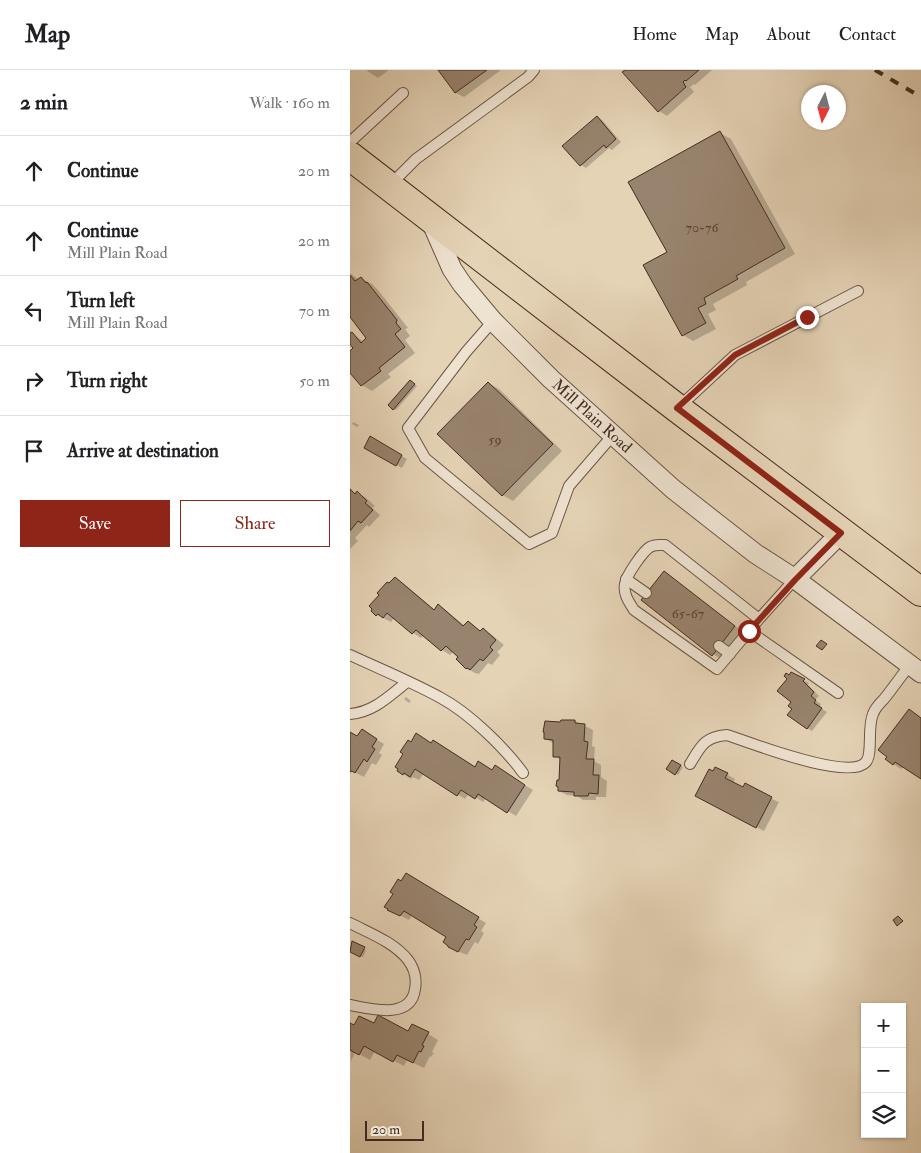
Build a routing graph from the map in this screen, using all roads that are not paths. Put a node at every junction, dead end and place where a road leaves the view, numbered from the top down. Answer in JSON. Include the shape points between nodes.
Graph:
{"nodes":[{"id":1,"x":534,"y":70,"type":"edge"},
{"id":2,"x":403,"y":93,"type":"dead end"},
{"id":3,"x":350,"y":142,"type":"edge"},
{"id":4,"x":350,"y":156,"type":"edge"},
{"id":5,"x":389,"y":185,"type":"junction"},
{"id":6,"x":429,"y":216,"type":"junction"},
{"id":7,"x":858,"y":291,"type":"dead end"},
{"id":8,"x":493,"y":321,"type":"junction"},
{"id":9,"x":677,"y":408,"type":"junction"},
{"id":10,"x":613,"y":435,"type":"junction"},
{"id":11,"x":841,"y":533,"type":"junction"},
{"id":12,"x":626,"y":579,"type":"junction"},
{"id":13,"x":795,"y":580,"type":"junction"},
{"id":14,"x":921,"y":592,"type":"edge"},
{"id":15,"x":646,"y":593,"type":"dead end"},
{"id":16,"x":759,"y":618,"type":"junction"},
{"id":17,"x":749,"y":631,"type":"junction"},
{"id":18,"x":719,"y":646,"type":"dead end"},
{"id":19,"x":730,"y":654,"type":"junction"},
{"id":20,"x":350,"y":655,"type":"edge"},
{"id":21,"x":915,"y":669,"type":"edge"},
{"id":22,"x":407,"y":682,"type":"junction"},
{"id":23,"x":838,"y":694,"type":"dead end"},
{"id":24,"x":350,"y":714,"type":"edge"},
{"id":25,"x":690,"y":764,"type":"dead end"},
{"id":26,"x":523,"y":773,"type":"dead end"},
{"id":27,"x":350,"y":923,"type":"edge"},
{"id":28,"x":350,"y":1005,"type":"edge"}],
"edges":[{"from":1,"to":5,"type":"lane","via":[[416,159]]},
{"from":2,"to":3,"type":"lane"},
{"from":4,"to":5,"type":"main road","name":"Mill Plain Road"},
{"from":5,"to":6,"type":"main road","name":"Mill Plain Road"},
{"from":6,"to":8,"type":"street","name":"Mill Plain Road","via":[[452,268]]},
{"from":6,"to":9,"type":"main road","name":"Mill Plain Road"},
{"from":7,"to":9,"type":"lane","via":[[735,355]]},
{"from":8,"to":10,"type":"street","name":"Mill Plain Road"},
{"from":8,"to":10,"type":"lane","via":[[408,428],[425,458],[529,544],[552,533],[569,486]]},
{"from":9,"to":11,"type":"main road","name":"Mill Plain Road"},
{"from":10,"to":13,"type":"street","name":"Mill Plain Road","via":[[673,489]]},
{"from":11,"to":13,"type":"street"},
{"from":11,"to":14,"type":"main road","name":"Mill Plain Road"},
{"from":12,"to":15,"type":"lane"},
{"from":12,"to":16,"type":"lane","via":[[648,548],[666,545]]},
{"from":12,"to":19,"type":"lane","via":[[626,597],[634,610],[717,669]]},
{"from":13,"to":16,"type":"lane"},
{"from":13,"to":21,"type":"street","name":"Mill Plain Road"},
{"from":16,"to":17,"type":"lane"},
{"from":17,"to":19,"type":"lane"},
{"from":17,"to":23,"type":"lane"},
{"from":18,"to":19,"type":"lane"},
{"from":20,"to":22,"type":"lane"},
{"from":21,"to":25,"type":"lane","via":[[873,712],[869,729],[870,753],[862,766],[847,768],[811,763],[727,735],[715,736],[703,743]]},
{"from":22,"to":24,"type":"lane","via":[[372,709]]},
{"from":22,"to":26,"type":"lane","via":[[442,698],[476,723]]},
{"from":27,"to":28,"type":"lane","via":[[382,940],[408,960],[414,971],[415,988],[410,1002],[393,1010]]}]}
